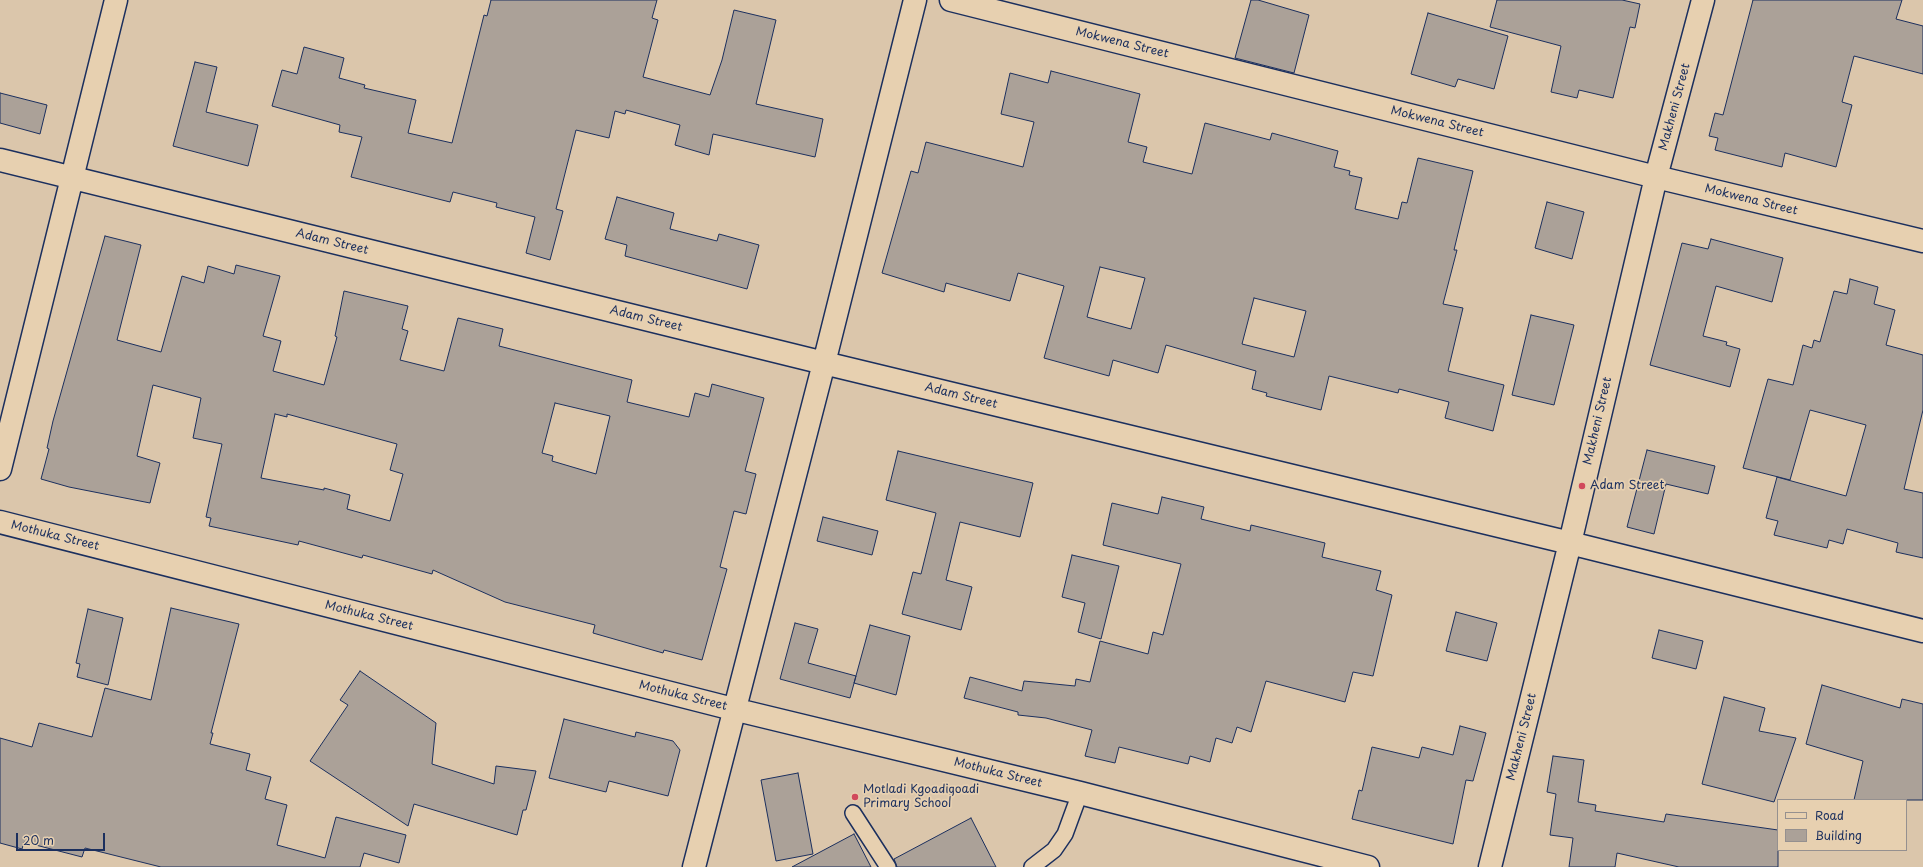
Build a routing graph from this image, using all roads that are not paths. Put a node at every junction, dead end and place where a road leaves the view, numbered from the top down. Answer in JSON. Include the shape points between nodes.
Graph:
{"nodes":[{"id":1,"x":116,"y":0,"type":"edge"},
{"id":2,"x":915,"y":0,"type":"edge"},
{"id":3,"x":951,"y":0,"type":"edge"},
{"id":4,"x":1703,"y":0,"type":"edge"},
{"id":5,"x":0,"y":160,"type":"edge"},
{"id":6,"x":71,"y":177,"type":"junction"},
{"id":7,"x":1656,"y":177,"type":"junction"},
{"id":8,"x":1923,"y":241,"type":"edge"},
{"id":9,"x":824,"y":363,"type":"junction"},
{"id":10,"x":0,"y":469,"type":"edge"},
{"id":11,"x":0,"y":522,"type":"edge"},
{"id":12,"x":1570,"y":543,"type":"junction"},
{"id":13,"x":1923,"y":631,"type":"edge"},
{"id":14,"x":734,"y":709,"type":"junction"},
{"id":15,"x":1080,"y":793,"type":"junction"},
{"id":16,"x":853,"y":813,"type":"dead end"},
{"id":17,"x":694,"y":867,"type":"edge"},
{"id":18,"x":888,"y":867,"type":"edge"},
{"id":19,"x":1032,"y":867,"type":"edge"},
{"id":20,"x":1368,"y":867,"type":"edge"},
{"id":21,"x":1490,"y":867,"type":"edge"}],
"edges":[{"from":1,"to":6,"type":"street"},
{"from":2,"to":9,"type":"street"},
{"from":3,"to":7,"type":"street","name":"Mokwena Street"},
{"from":4,"to":7,"type":"street","name":"Makheni Street"},
{"from":5,"to":6,"type":"street","name":"Adam Street"},
{"from":6,"to":9,"type":"street","name":"Adam Street"},
{"from":6,"to":10,"type":"street"},
{"from":7,"to":8,"type":"street","name":"Mokwena Street"},
{"from":7,"to":12,"type":"street","name":"Makheni Street"},
{"from":9,"to":12,"type":"street","name":"Adam Street"},
{"from":9,"to":14,"type":"street"},
{"from":11,"to":14,"type":"street","name":"Mothuka Street"},
{"from":12,"to":13,"type":"street","name":"Adam Street"},
{"from":12,"to":21,"type":"street","name":"Makheni Street"},
{"from":14,"to":15,"type":"street","name":"Mothuka Street"},
{"from":14,"to":17,"type":"street"},
{"from":15,"to":19,"type":"lane","via":[[1065,834],[1054,850]]},
{"from":15,"to":20,"type":"street","name":"Mothuka Street"},
{"from":16,"to":18,"type":"lane"}]}
